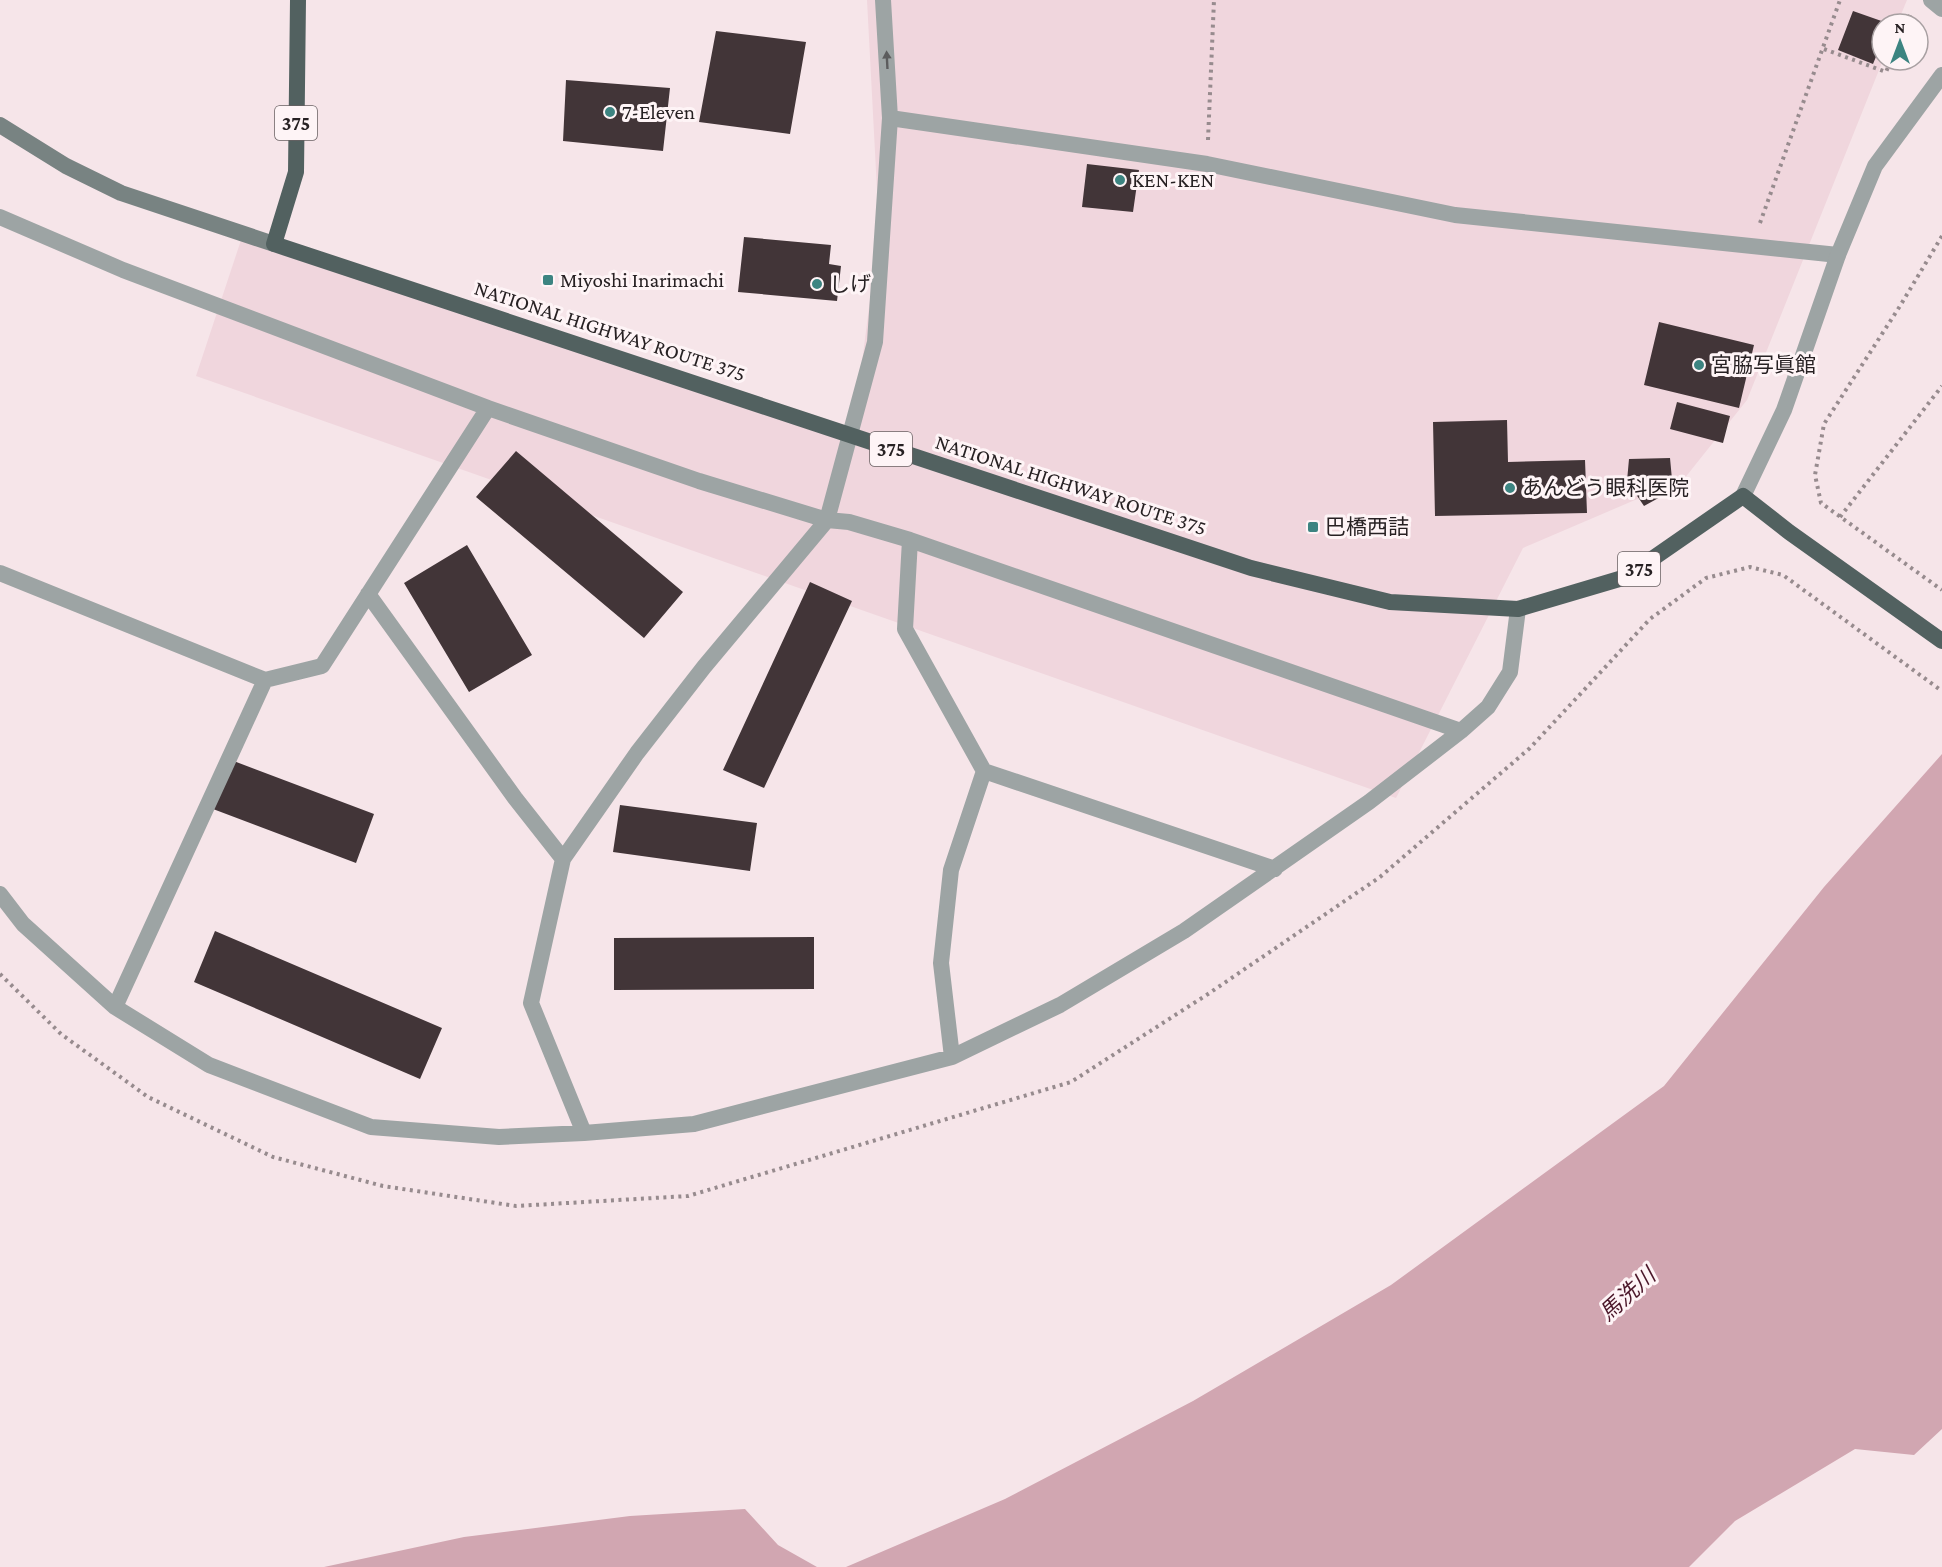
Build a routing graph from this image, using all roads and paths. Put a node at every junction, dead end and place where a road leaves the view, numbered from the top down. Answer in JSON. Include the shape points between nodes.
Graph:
{"nodes":[{"id":1,"x":298,"y":0,"type":"edge"},
{"id":2,"x":883,"y":0,"type":"edge"},
{"id":3,"x":1214,"y":0,"type":"edge"},
{"id":4,"x":1840,"y":0,"type":"edge"},
{"id":5,"x":1931,"y":0,"type":"edge"},
{"id":6,"x":1942,"y":9,"type":"edge"},
{"id":7,"x":1824,"y":49,"type":"junction"},
{"id":8,"x":1870,"y":66,"type":"edge"},
{"id":9,"x":1942,"y":75,"type":"edge"},
{"id":10,"x":890,"y":118,"type":"junction"},
{"id":11,"x":0,"y":125,"type":"edge"},
{"id":12,"x":1207,"y":164,"type":"junction"},
{"id":13,"x":0,"y":217,"type":"edge"},
{"id":14,"x":1942,"y":236,"type":"edge"},
{"id":15,"x":274,"y":244,"type":"junction"},
{"id":16,"x":1751,"y":246,"type":"junction"},
{"id":17,"x":1838,"y":255,"type":"junction"},
{"id":18,"x":1942,"y":386,"type":"edge"},
{"id":19,"x":488,"y":408,"type":"junction"},
{"id":20,"x":850,"y":435,"type":"junction"},
{"id":21,"x":1743,"y":495,"type":"junction"},
{"id":22,"x":1840,"y":517,"type":"junction"},
{"id":23,"x":827,"y":520,"type":"junction"},
{"id":24,"x":910,"y":540,"type":"junction"},
{"id":25,"x":0,"y":573,"type":"edge"},
{"id":26,"x":1942,"y":590,"type":"edge"},
{"id":27,"x":368,"y":594,"type":"junction"},
{"id":28,"x":1518,"y":609,"type":"junction"},
{"id":29,"x":1942,"y":641,"type":"edge"},
{"id":30,"x":265,"y":680,"type":"junction"},
{"id":31,"x":1942,"y":691,"type":"edge"},
{"id":32,"x":1461,"y":731,"type":"junction"},
{"id":33,"x":984,"y":771,"type":"junction"},
{"id":34,"x":563,"y":859,"type":"junction"},
{"id":35,"x":1275,"y":869,"type":"junction"},
{"id":36,"x":0,"y":894,"type":"edge"},
{"id":37,"x":0,"y":974,"type":"edge"},
{"id":38,"x":115,"y":1007,"type":"junction"},
{"id":39,"x":952,"y":1056,"type":"junction"},
{"id":40,"x":584,"y":1133,"type":"junction"}],
"edges":[{"from":1,"to":15,"type":"highway","number":"375","via":[[296,172]]},
{"from":10,"to":2,"type":"street","one_way":true},
{"from":3,"to":12,"type":"path"},
{"from":4,"to":7,"type":"path"},
{"from":5,"to":6,"type":"street"},
{"from":7,"to":8,"type":"path"},
{"from":7,"to":16,"type":"path"},
{"from":9,"to":17,"type":"street","via":[[1875,166]]},
{"from":10,"to":12,"type":"street"},
{"from":10,"to":20,"type":"street","via":[[875,342]]},
{"from":11,"to":15,"type":"main road","via":[[66,166],[121,193]]},
{"from":12,"to":16,"type":"street","via":[[1455,215]]},
{"from":13,"to":19,"type":"street","via":[[123,270]]},
{"from":14,"to":22,"type":"path","via":[[1824,424],[1815,475],[1821,503]]},
{"from":15,"to":20,"type":"highway","name":"NATIONAL HIGHWAY ROUTE 375","number":"375"},
{"from":16,"to":17,"type":"street"},
{"from":17,"to":21,"type":"street","via":[[1784,410]]},
{"from":18,"to":22,"type":"path"},
{"from":19,"to":23,"type":"street","via":[[699,481]]},
{"from":19,"to":27,"type":"street"},
{"from":20,"to":23,"type":"street"},
{"from":20,"to":28,"type":"highway","name":"NATIONAL HIGHWAY ROUTE 375","number":"375","via":[[1251,568],[1390,602]]},
{"from":21,"to":28,"type":"highway","name":"NATIONAL HIGHWAY ROUTE 375","number":"375","via":[[1626,578]]},
{"from":21,"to":29,"type":"highway"},
{"from":22,"to":26,"type":"path"},
{"from":23,"to":24,"type":"street","via":[[849,522]]},
{"from":23,"to":34,"type":"street","via":[[644,744]]},
{"from":24,"to":32,"type":"street"},
{"from":24,"to":33,"type":"street","via":[[905,629]]},
{"from":25,"to":30,"type":"street"},
{"from":27,"to":30,"type":"street","via":[[322,666]]},
{"from":27,"to":34,"type":"street"},
{"from":28,"to":32,"type":"street","via":[[1510,672],[1488,707]]},
{"from":30,"to":38,"type":"street"},
{"from":31,"to":37,"type":"path","via":[[1784,575],[1750,567],[1706,578],[1650,619],[1530,748],[1380,878],[1071,1082],[688,1196],[516,1206],[383,1186],[273,1156],[148,1097],[61,1035]]},
{"from":32,"to":35,"type":"street"},
{"from":33,"to":35,"type":"street"},
{"from":33,"to":39,"type":"street","via":[[951,870],[941,963]]},
{"from":34,"to":40,"type":"street","via":[[531,1003]]},
{"from":35,"to":39,"type":"street","via":[[1184,931],[1060,1005]]},
{"from":36,"to":38,"type":"street","via":[[23,924]]},
{"from":38,"to":40,"type":"street","via":[[209,1065],[371,1126],[499,1137]]},
{"from":39,"to":40,"type":"street","via":[[694,1124]]}]}
